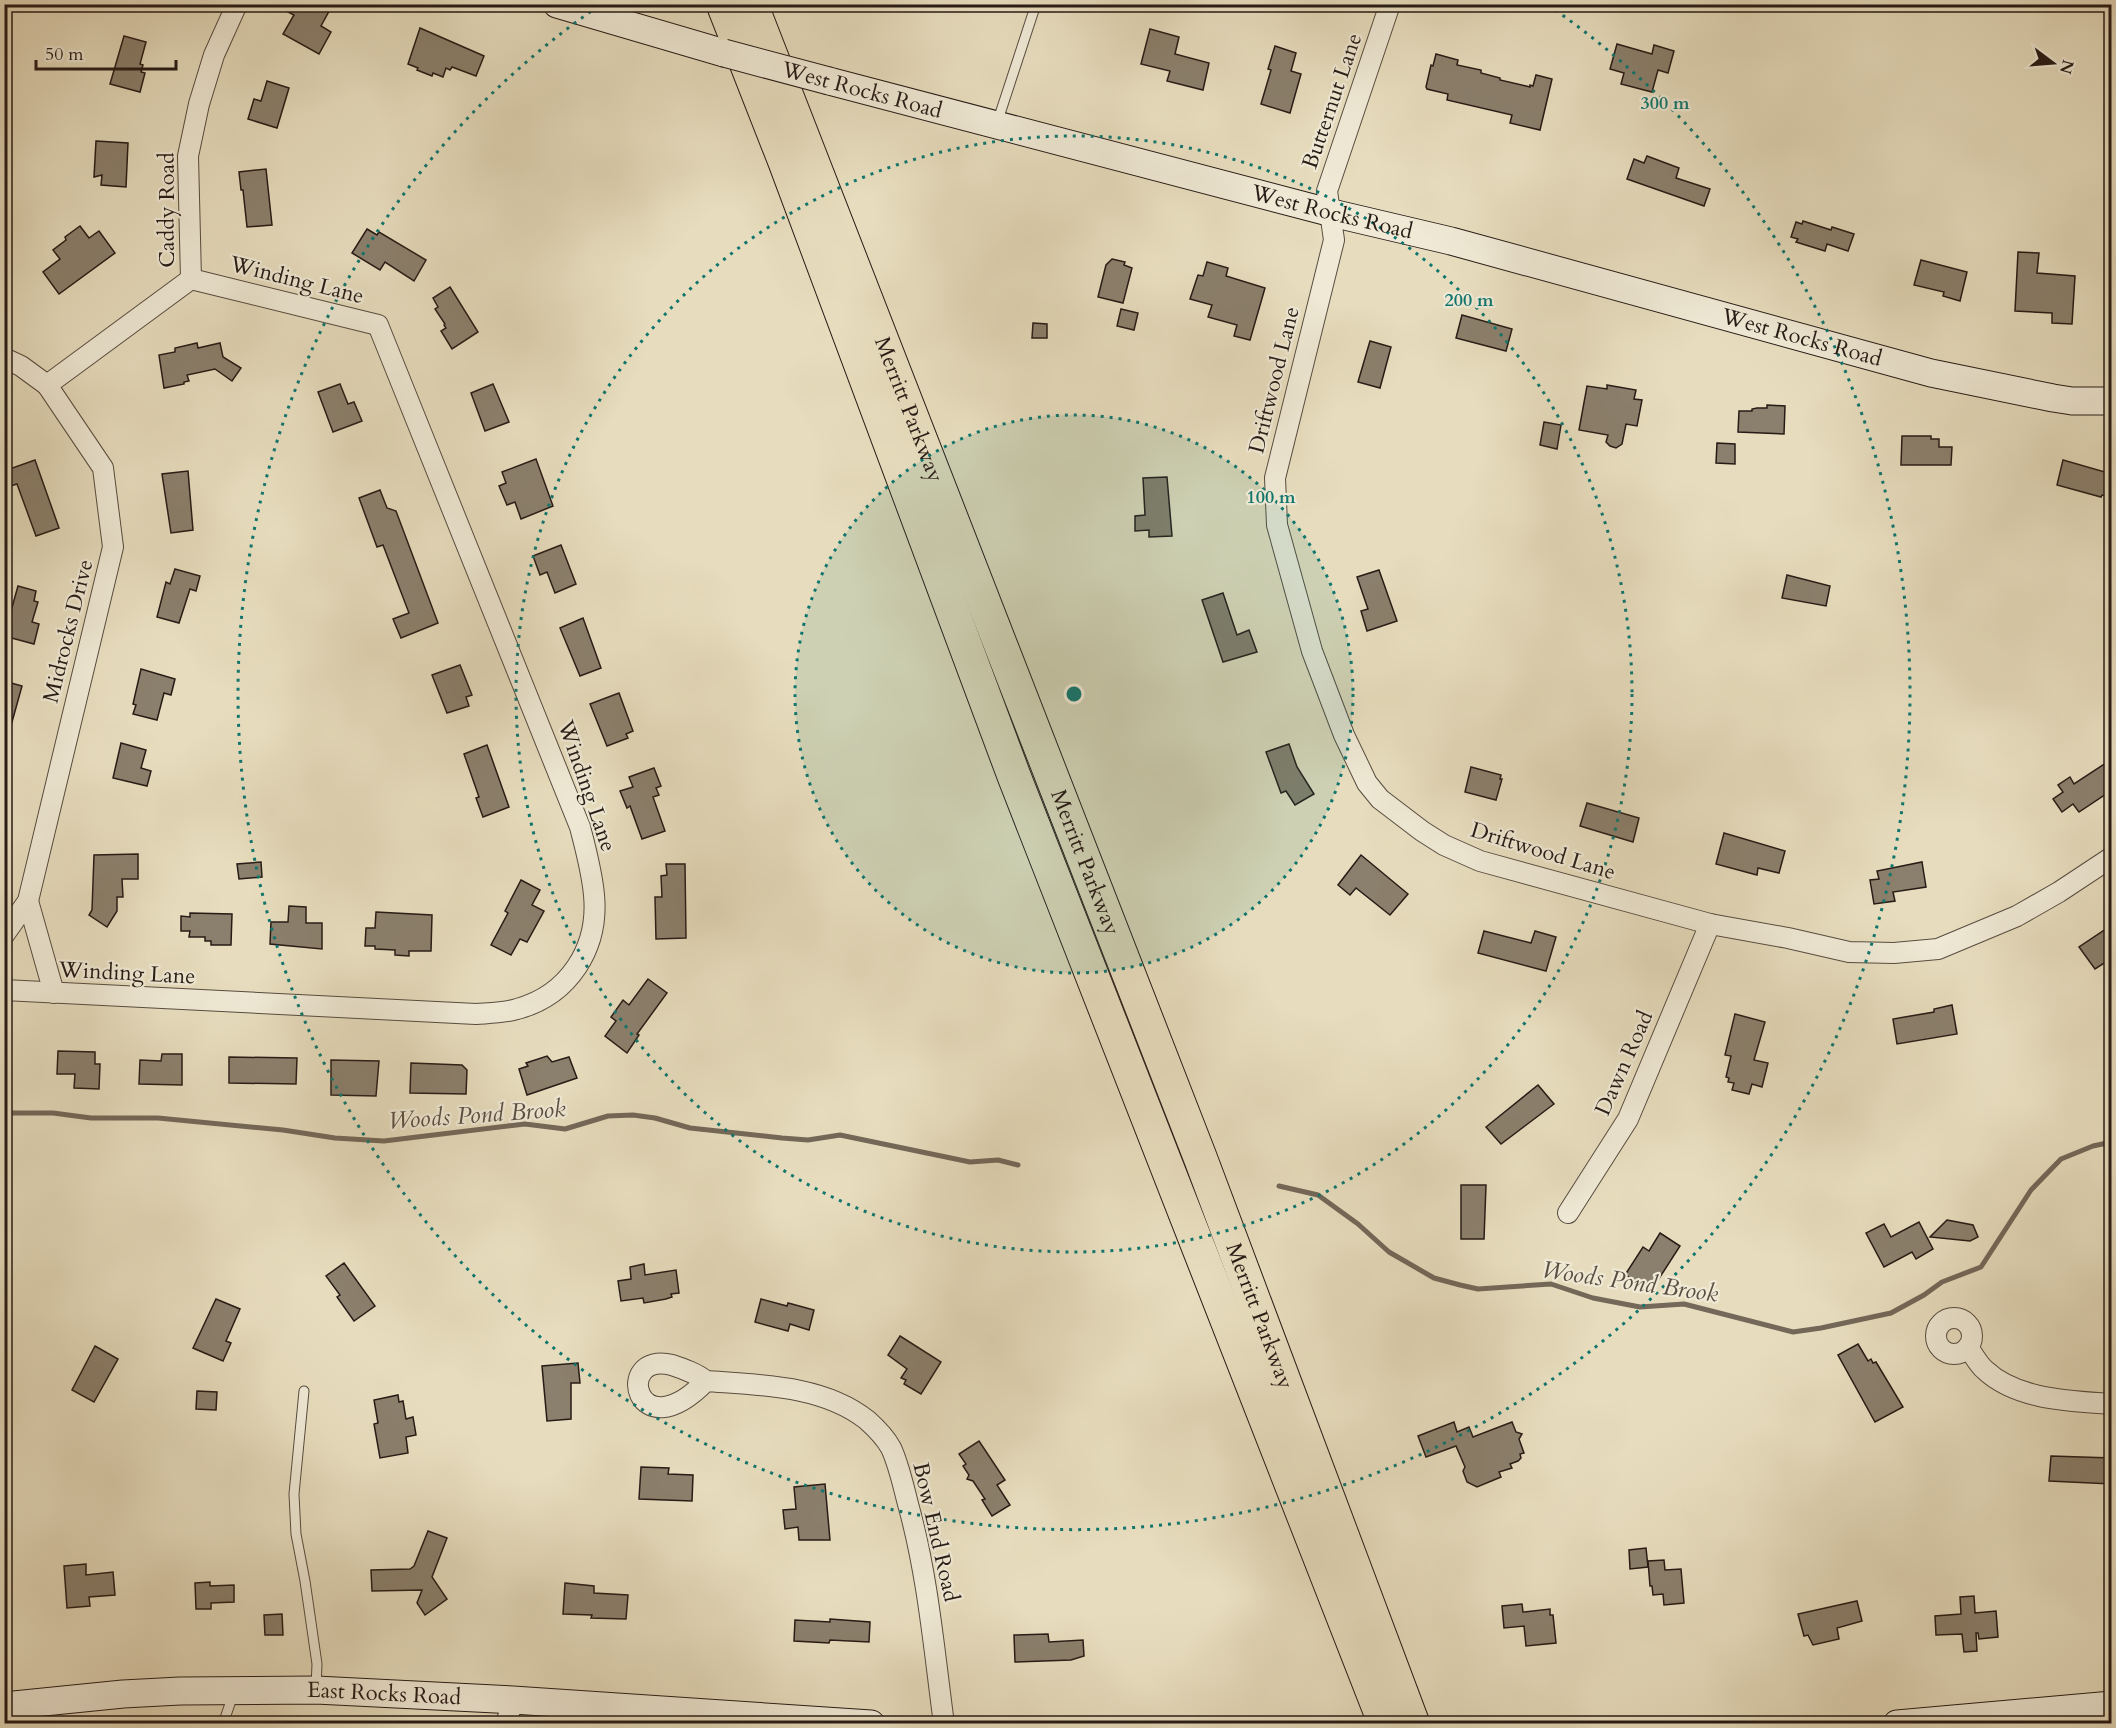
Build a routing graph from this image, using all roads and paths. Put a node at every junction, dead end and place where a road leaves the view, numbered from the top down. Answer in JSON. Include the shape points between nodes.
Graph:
{"nodes":[{"id":1,"x":237,"y":4,"type":"edge"},
{"id":2,"x":557,"y":4,"type":"edge"},
{"id":3,"x":723,"y":4,"type":"edge"},
{"id":4,"x":751,"y":4,"type":"edge"},
{"id":5,"x":1036,"y":4,"type":"edge"},
{"id":6,"x":1389,"y":4,"type":"edge"},
{"id":7,"x":996,"y":125,"type":"junction"},
{"id":8,"x":1332,"y":213,"type":"junction"},
{"id":9,"x":191,"y":279,"type":"junction"},
{"id":10,"x":4,"y":358,"type":"edge"},
{"id":11,"x":47,"y":385,"type":"junction"},
{"id":12,"x":2112,"y":401,"type":"edge"},
{"id":13,"x":2112,"y":856,"type":"edge"},
{"id":14,"x":28,"y":901,"type":"junction"},
{"id":15,"x":1710,"y":924,"type":"junction"},
{"id":16,"x":4,"y":935,"type":"edge"},
{"id":17,"x":4,"y":990,"type":"edge"},
{"id":18,"x":54,"y":993,"type":"junction"},
{"id":19,"x":1568,"y":1213,"type":"dead end"},
{"id":20,"x":1968,"y":1347,"type":"dead end"},
{"id":21,"x":706,"y":1381,"type":"dead end"},
{"id":22,"x":304,"y":1391,"type":"dead end"},
{"id":23,"x":2112,"y":1404,"type":"edge"},
{"id":24,"x":235,"y":1690,"type":"junction"},
{"id":25,"x":316,"y":1690,"type":"junction"},
{"id":26,"x":2112,"y":1705,"type":"edge"},
{"id":27,"x":4,"y":1706,"type":"edge"},
{"id":28,"x":510,"y":1712,"type":"edge"},
{"id":29,"x":223,"y":1724,"type":"edge"},
{"id":30,"x":871,"y":1724,"type":"edge"},
{"id":31,"x":944,"y":1724,"type":"edge"},
{"id":32,"x":1385,"y":1724,"type":"edge"},
{"id":33,"x":1413,"y":1724,"type":"edge"},
{"id":34,"x":1897,"y":1724,"type":"edge"}],
"edges":[{"from":1,"to":9,"type":"street","name":"Caddy Road","via":[[214,55],[188,156]]},
{"from":2,"to":7,"type":"main road","name":"West Rocks Road","bridge":true},
{"from":3,"to":32,"type":"highway","name":"Merritt Parkway","via":[[1014,776]]},
{"from":4,"to":33,"type":"highway","name":"Merritt Parkway","via":[[1200,1157]]},
{"from":5,"to":7,"type":"lane"},
{"from":6,"to":8,"type":"street","name":"Butternut Lane","via":[[1327,191]]},
{"from":7,"to":8,"type":"main road","name":"West Rocks Road"},
{"from":8,"to":12,"type":"main road","name":"West Rocks Road","via":[[1451,241],[1931,373],[2072,401]]},
{"from":8,"to":15,"type":"street","name":"Driftwood Lane","via":[[1334,240],[1275,478],[1275,500],[1277,525],[1312,651],[1353,757],[1380,799],[1444,845],[1480,861]]},
{"from":9,"to":11,"type":"street"},
{"from":9,"to":18,"type":"street","name":"Winding Lane","via":[[378,325],[580,827],[594,896],[594,918],[585,954],[559,988],[538,1001],[496,1012]]},
{"from":10,"to":11,"type":"street","name":"Midrocks Drive"},
{"from":11,"to":14,"type":"street","name":"Midrocks Drive","via":[[103,468],[113,547]]},
{"from":13,"to":15,"type":"street","name":"Driftwood Lane","via":[[2018,916],[1938,949],[1849,952]]},
{"from":14,"to":16,"type":"street","name":"Midrocks Drive"},
{"from":14,"to":18,"type":"street","name":"Midrocks Drive"},
{"from":15,"to":19,"type":"street","name":"Dawn Road","via":[[1628,1119]]},
{"from":17,"to":18,"type":"street","name":"Winding Lane"},
{"from":20,"to":23,"type":"street","via":[[1984,1370],[2035,1395]]},
{"from":21,"to":31,"type":"street","name":"Bow End Road","via":[[774,1386],[817,1395],[836,1402],[879,1431],[899,1469],[924,1568]]},
{"from":22,"to":25,"type":"lane","via":[[294,1494],[295,1524],[317,1664]]},
{"from":24,"to":25,"type":"main road","name":"East Rocks Road"},
{"from":24,"to":27,"type":"main road","name":"East Rocks Road","via":[[123,1694]]},
{"from":24,"to":29,"type":"lane"},
{"from":25,"to":28,"type":"main road","name":"East Rocks Road"},
{"from":26,"to":34,"type":"main road"},
{"from":28,"to":30,"type":"main road","name":"East Rocks Road"}]}
